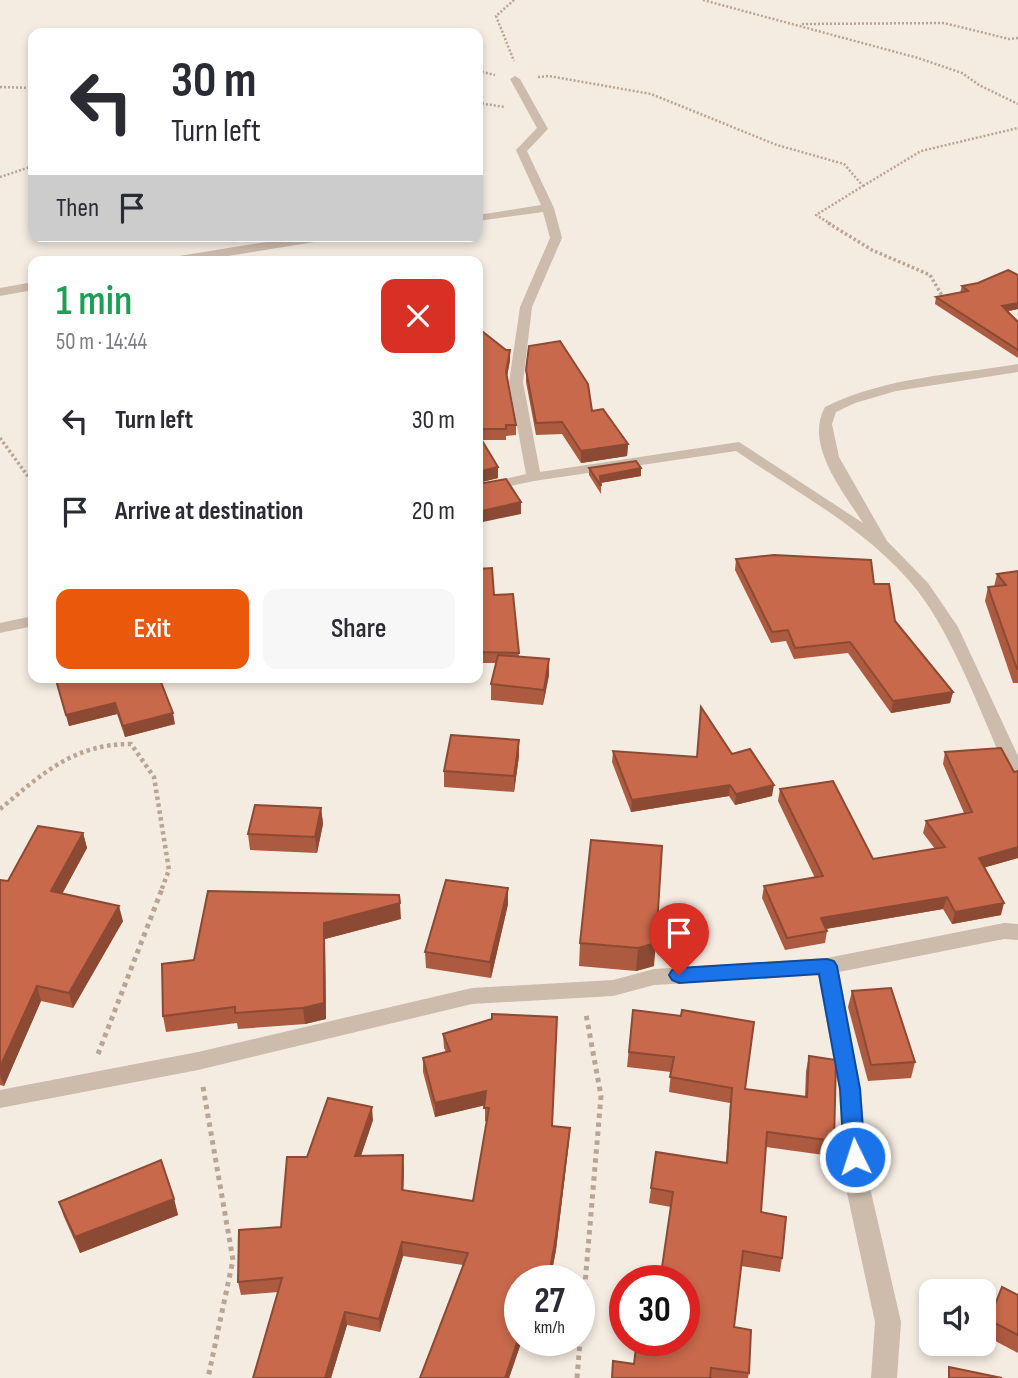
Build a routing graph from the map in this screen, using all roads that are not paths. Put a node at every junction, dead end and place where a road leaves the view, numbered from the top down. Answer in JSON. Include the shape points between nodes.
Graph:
{"nodes":[{"id":1,"x":515,"y":79,"type":"road end"},
{"id":2,"x":548,"y":208,"type":"junction"},
{"id":3,"x":483,"y":217,"type":"edge"},
{"id":4,"x":290,"y":242,"type":"edge"},
{"id":5,"x":204,"y":256,"type":"edge"},
{"id":6,"x":28,"y":287,"type":"edge"},
{"id":7,"x":0,"y":292,"type":"edge"},
{"id":8,"x":1018,"y":369,"type":"edge"},
{"id":9,"x":534,"y":477,"type":"junction"},
{"id":10,"x":483,"y":488,"type":"edge"},
{"id":11,"x":884,"y":547,"type":"junction"},
{"id":12,"x":28,"y":622,"type":"edge"},
{"id":13,"x":0,"y":628,"type":"edge"},
{"id":14,"x":1018,"y":776,"type":"edge"},
{"id":15,"x":1018,"y":932,"type":"edge"},
{"id":16,"x":827,"y":966,"type":"junction"},
{"id":17,"x":0,"y":1099,"type":"edge"},
{"id":18,"x":884,"y":1378,"type":"edge"}],
"edges":[{"from":1,"to":2,"type":"street","via":[[542,129],[522,149]]},
{"from":2,"to":3,"type":"street"},
{"from":2,"to":9,"type":"street","via":[[556,238],[526,307],[516,382]]},
{"from":4,"to":5,"type":"street"},
{"from":6,"to":7,"type":"street"},
{"from":8,"to":11,"type":"street","via":[[915,384],[856,398],[830,410],[824,425],[826,440],[842,478]]},
{"from":9,"to":10,"type":"street"},
{"from":9,"to":11,"type":"street","via":[[739,446]]},
{"from":11,"to":14,"type":"street","via":[[922,586],[950,627]]},
{"from":12,"to":13,"type":"street"},
{"from":15,"to":16,"type":"street"},
{"from":16,"to":17,"type":"street","via":[[654,976],[613,988],[471,996],[198,1060]]},
{"from":16,"to":18,"type":"street","via":[[850,1089],[856,1179],[888,1322]]}]}
